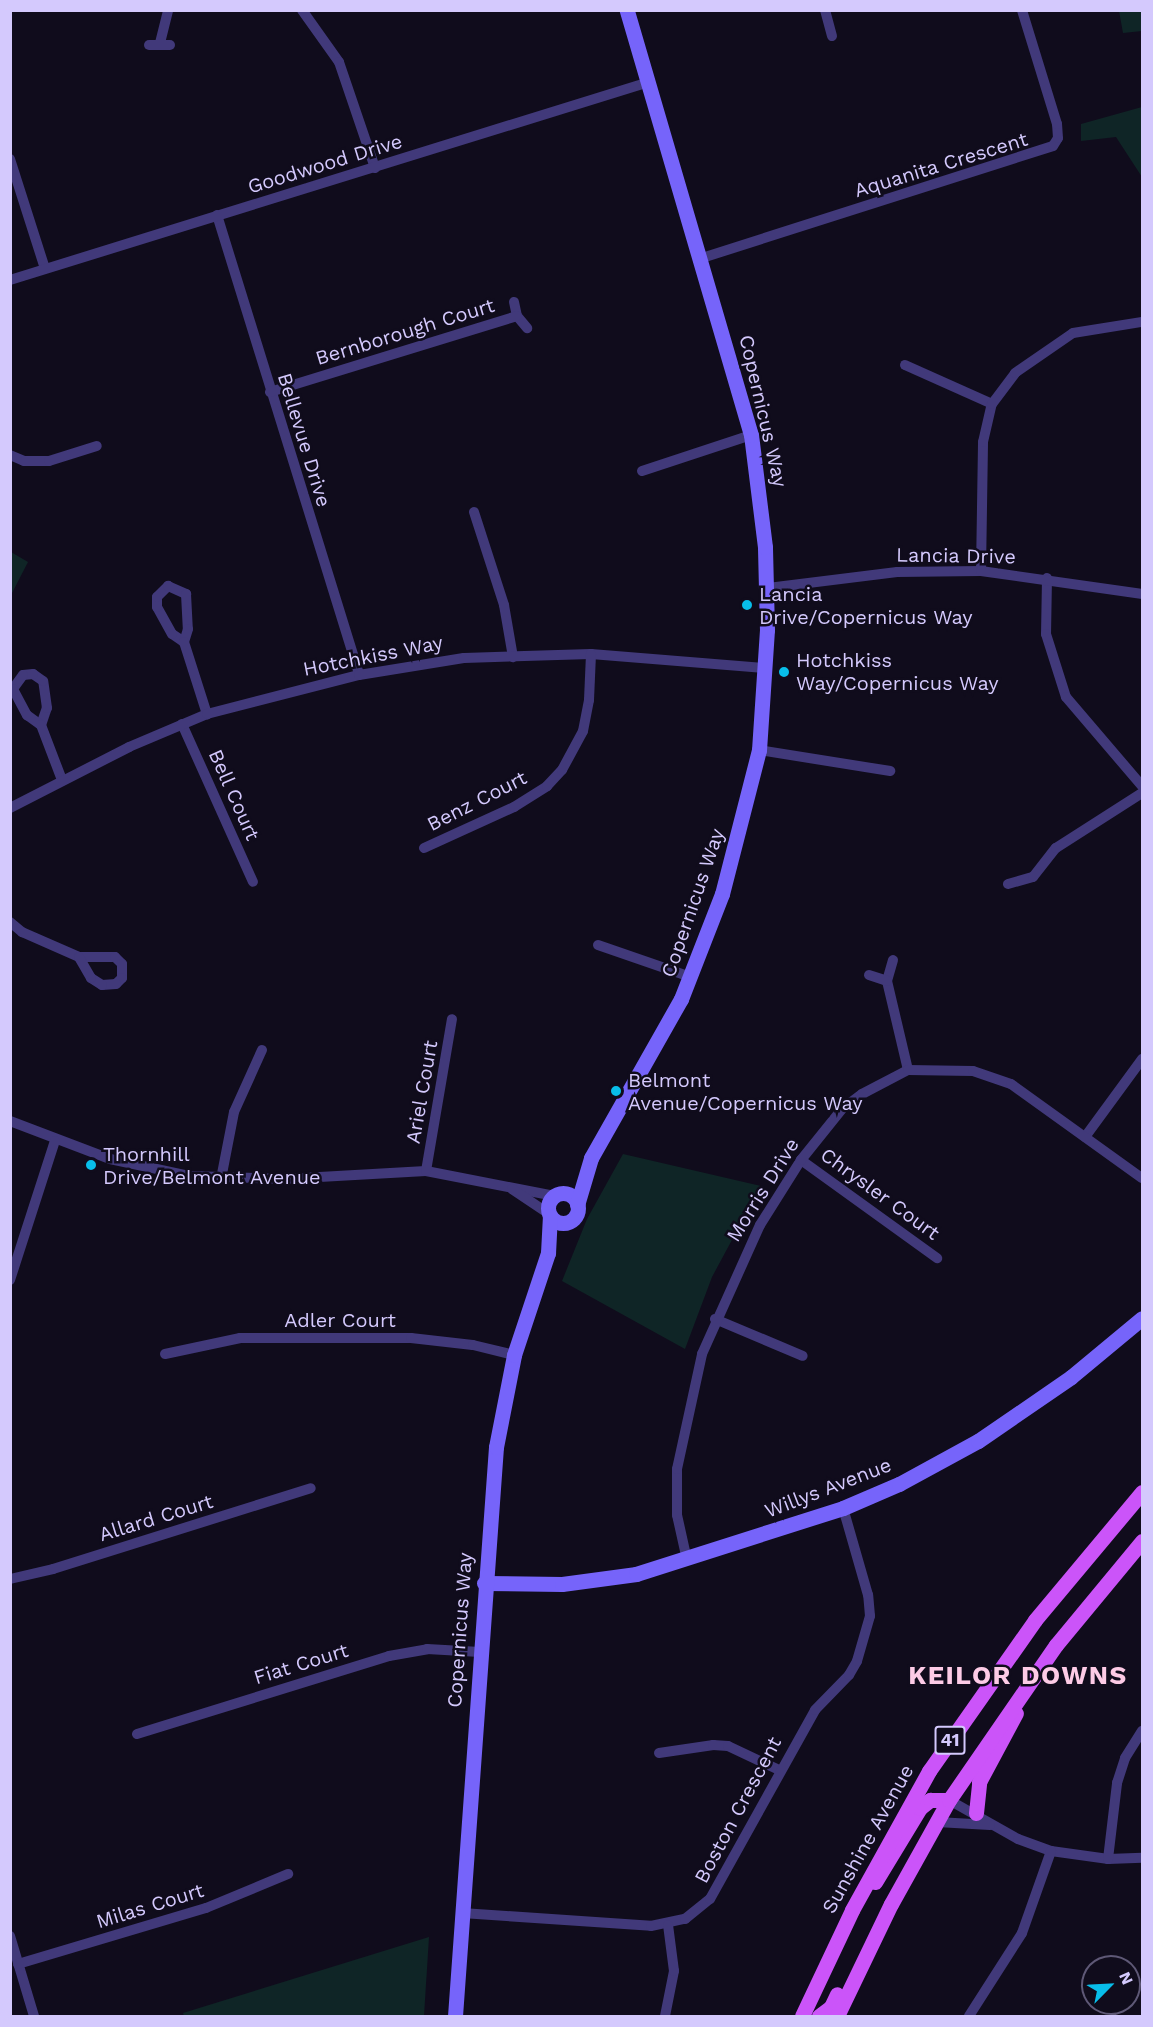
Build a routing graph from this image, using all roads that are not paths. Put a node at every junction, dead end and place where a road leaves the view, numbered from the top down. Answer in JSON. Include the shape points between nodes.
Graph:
{"nodes":[{"id":1,"x":168,"y":10,"type":"edge"},
{"id":2,"x":627,"y":10,"type":"edge"},
{"id":3,"x":825,"y":10,"type":"edge"},
{"id":4,"x":1022,"y":10,"type":"edge"},
{"id":5,"x":308,"y":12,"type":"edge"},
{"id":6,"x":832,"y":36,"type":"dead end"},
{"id":7,"x":160,"y":44,"type":"dead end"},
{"id":8,"x":649,"y":82,"type":"junction"},
{"id":9,"x":10,"y":159,"type":"edge"},
{"id":10,"x":375,"y":168,"type":"junction"},
{"id":11,"x":218,"y":215,"type":"junction"},
{"id":12,"x":702,"y":258,"type":"junction"},
{"id":13,"x":45,"y":269,"type":"junction"},
{"id":14,"x":10,"y":280,"type":"edge"},
{"id":15,"x":514,"y":302,"type":"dead end"},
{"id":16,"x":517,"y":316,"type":"junction"},
{"id":17,"x":1143,"y":322,"type":"edge"},
{"id":18,"x":527,"y":328,"type":"dead end"},
{"id":19,"x":905,"y":365,"type":"dead end"},
{"id":20,"x":270,"y":392,"type":"junction"},
{"id":21,"x":992,"y":405,"type":"junction"},
{"id":22,"x":751,"y":435,"type":"junction"},
{"id":23,"x":97,"y":446,"type":"dead end"},
{"id":24,"x":10,"y":455,"type":"edge"},
{"id":25,"x":642,"y":471,"type":"dead end"},
{"id":26,"x":474,"y":512,"type":"dead end"},
{"id":27,"x":981,"y":571,"type":"junction"},
{"id":28,"x":1047,"y":578,"type":"junction"},
{"id":29,"x":768,"y":588,"type":"junction"},
{"id":30,"x":1143,"y":594,"type":"edge"},
{"id":31,"x":184,"y":642,"type":"junction"},
{"id":32,"x":591,"y":654,"type":"junction"},
{"id":33,"x":513,"y":657,"type":"junction"},
{"id":34,"x":766,"y":668,"type":"junction"},
{"id":35,"x":359,"y":675,"type":"junction"},
{"id":36,"x":207,"y":714,"type":"junction"},
{"id":37,"x":182,"y":724,"type":"junction"},
{"id":38,"x":41,"y":725,"type":"junction"},
{"id":39,"x":759,"y":750,"type":"junction"},
{"id":40,"x":890,"y":771,"type":"dead end"},
{"id":41,"x":62,"y":780,"type":"junction"},
{"id":42,"x":1143,"y":786,"type":"edge"},
{"id":43,"x":1143,"y":793,"type":"edge"},
{"id":44,"x":10,"y":808,"type":"edge"},
{"id":45,"x":424,"y":848,"type":"dead end"},
{"id":46,"x":253,"y":882,"type":"dead end"},
{"id":47,"x":1008,"y":884,"type":"dead end"},
{"id":48,"x":10,"y":922,"type":"edge"},
{"id":49,"x":598,"y":945,"type":"dead end"},
{"id":50,"x":78,"y":957,"type":"dead end"},
{"id":51,"x":893,"y":960,"type":"dead end"},
{"id":52,"x":869,"y":975,"type":"dead end"},
{"id":53,"x":691,"y":977,"type":"junction"},
{"id":54,"x":887,"y":981,"type":"junction"},
{"id":55,"x":452,"y":1019,"type":"dead end"},
{"id":56,"x":262,"y":1050,"type":"dead end"},
{"id":57,"x":1143,"y":1059,"type":"edge"},
{"id":58,"x":908,"y":1070,"type":"junction"},
{"id":59,"x":10,"y":1121,"type":"edge"},
{"id":60,"x":1085,"y":1137,"type":"junction"},
{"id":61,"x":55,"y":1141,"type":"junction"},
{"id":62,"x":591,"y":1158,"type":"junction"},
{"id":63,"x":801,"y":1160,"type":"junction"},
{"id":64,"x":426,"y":1171,"type":"junction"},
{"id":65,"x":1143,"y":1178,"type":"edge"},
{"id":66,"x":221,"y":1179,"type":"junction"},
{"id":67,"x":506,"y":1186,"type":"junction"},
{"id":68,"x":556,"y":1195,"type":"junction"},
{"id":69,"x":577,"y":1204,"type":"junction"},
{"id":70,"x":550,"y":1215,"type":"junction"},
{"id":71,"x":571,"y":1221,"type":"junction"},
{"id":72,"x":548,"y":1253,"type":"junction"},
{"id":73,"x":937,"y":1258,"type":"dead end"},
{"id":74,"x":10,"y":1280,"type":"edge"},
{"id":75,"x":1143,"y":1318,"type":"edge"},
{"id":76,"x":715,"y":1320,"type":"junction"},
{"id":77,"x":165,"y":1354,"type":"dead end"},
{"id":78,"x":514,"y":1355,"type":"junction"},
{"id":79,"x":803,"y":1356,"type":"dead end"},
{"id":80,"x":311,"y":1488,"type":"dead end"},
{"id":81,"x":1143,"y":1492,"type":"edge"},
{"id":82,"x":843,"y":1508,"type":"junction"},
{"id":83,"x":1143,"y":1541,"type":"edge"},
{"id":84,"x":687,"y":1560,"type":"junction"},
{"id":85,"x":10,"y":1579,"type":"edge"},
{"id":86,"x":484,"y":1583,"type":"junction"},
{"id":87,"x":480,"y":1652,"type":"junction"},
{"id":88,"x":1035,"y":1673,"type":"junction"},
{"id":89,"x":1143,"y":1731,"type":"edge"},
{"id":90,"x":136,"y":1734,"type":"dead end"},
{"id":91,"x":659,"y":1754,"type":"dead end"},
{"id":92,"x":779,"y":1770,"type":"junction"},
{"id":93,"x":949,"y":1800,"type":"junction"},
{"id":94,"x":976,"y":1813,"type":"junction"},
{"id":95,"x":937,"y":1822,"type":"junction"},
{"id":96,"x":990,"y":1825,"type":"junction"},
{"id":97,"x":1051,"y":1851,"type":"junction"},
{"id":98,"x":1143,"y":1858,"type":"edge"},
{"id":99,"x":1108,"y":1859,"type":"junction"},
{"id":100,"x":288,"y":1874,"type":"dead end"},
{"id":101,"x":891,"y":1904,"type":"junction"},
{"id":102,"x":852,"y":1910,"type":"junction"},
{"id":103,"x":462,"y":1913,"type":"junction"},
{"id":104,"x":668,"y":1925,"type":"junction"},
{"id":105,"x":10,"y":1936,"type":"edge"},
{"id":106,"x":18,"y":1964,"type":"junction"},
{"id":107,"x":34,"y":2016,"type":"edge"},
{"id":108,"x":455,"y":2016,"type":"edge"},
{"id":109,"x":665,"y":2016,"type":"edge"},
{"id":110,"x":802,"y":2016,"type":"edge"},
{"id":111,"x":819,"y":2016,"type":"edge"},
{"id":112,"x":837,"y":2016,"type":"edge"},
{"id":113,"x":969,"y":2016,"type":"edge"}],
"edges":[{"from":1,"to":7,"type":"street"},
{"from":2,"to":8,"type":"street","name":"Copernicus Way"},
{"from":3,"to":6,"type":"street"},
{"from":4,"to":12,"type":"street","name":"Aquanita Crescent","via":[[1057,124],[1058,138],[1053,146]]},
{"from":5,"to":10,"type":"street","via":[[339,62]]},
{"from":8,"to":10,"type":"street","name":"Goodwood Drive"},
{"from":8,"to":12,"type":"street","name":"Copernicus Way"},
{"from":9,"to":13,"type":"street"},
{"from":10,"to":11,"type":"street","name":"Goodwood Drive"},
{"from":11,"to":13,"type":"street","name":"Goodwood Drive"},
{"from":11,"to":20,"type":"street","name":"Bellevue Drive"},
{"from":12,"to":22,"type":"street","name":"Copernicus Way"},
{"from":13,"to":14,"type":"street","name":"Goodwood Drive"},
{"from":15,"to":16,"type":"street","name":"Bernborough Court"},
{"from":16,"to":18,"type":"street","name":"Bernborough Court"},
{"from":16,"to":20,"type":"street","name":"Bernborough Court"},
{"from":17,"to":21,"type":"street","via":[[1073,333],[1015,373]]},
{"from":19,"to":21,"type":"street"},
{"from":20,"to":35,"type":"street","name":"Bellevue Drive"},
{"from":21,"to":27,"type":"street","via":[[984,442]]},
{"from":22,"to":25,"type":"street"},
{"from":22,"to":29,"type":"street","name":"Copernicus Way","via":[[760,488]]},
{"from":23,"to":24,"type":"street","via":[[49,461],[24,461]]},
{"from":26,"to":33,"type":"street","via":[[504,605]]},
{"from":27,"to":28,"type":"street","name":"Lancia Drive"},
{"from":27,"to":29,"type":"street","name":"Lancia Drive","via":[[897,572]]},
{"from":28,"to":30,"type":"street","name":"Lancia Drive"},
{"from":28,"to":42,"type":"street","via":[[1046,634],[1066,697]]},
{"from":29,"to":34,"type":"street","name":"Copernicus Way"},
{"from":31,"to":31,"type":"street","via":[[172,634],[157,607],[157,597],[168,586],[186,594],[188,629]]},
{"from":31,"to":36,"type":"street"},
{"from":32,"to":33,"type":"street","name":"Hotchkiss Way"},
{"from":32,"to":34,"type":"street","name":"Hotchkiss Way"},
{"from":32,"to":45,"type":"street","name":"Benz Court","via":[[583,731],[562,770],[522,802]]},
{"from":33,"to":35,"type":"street","name":"Hotchkiss Way","via":[[464,658]]},
{"from":34,"to":39,"type":"street","name":"Copernicus Way"},
{"from":35,"to":36,"type":"street","name":"Hotchkiss Way"},
{"from":36,"to":37,"type":"street","name":"Hotchkiss Way"},
{"from":37,"to":41,"type":"street","name":"Hotchkiss Way"},
{"from":37,"to":46,"type":"street","name":"Bell Court"},
{"from":38,"to":38,"type":"street","via":[[27,715],[13,689],[23,675],[33,674],[43,681],[46,708]]},
{"from":38,"to":41,"type":"street"},
{"from":39,"to":40,"type":"street"},
{"from":39,"to":53,"type":"street","name":"Copernicus Way","via":[[734,860]]},
{"from":41,"to":44,"type":"street","name":"Hotchkiss Way"},
{"from":43,"to":47,"type":"street","via":[[1056,848],[1036,882]]},
{"from":48,"to":50,"type":"street","via":[[22,932]]},
{"from":49,"to":53,"type":"street"},
{"from":51,"to":54,"type":"street"},
{"from":52,"to":54,"type":"street"},
{"from":53,"to":62,"type":"street","name":"Copernicus Way"},
{"from":54,"to":58,"type":"street"},
{"from":55,"to":64,"type":"street","name":"Ariel Court"},
{"from":56,"to":66,"type":"street","via":[[234,1112]]},
{"from":57,"to":60,"type":"street"},
{"from":58,"to":60,"type":"street","name":"Morris Drive","via":[[949,1068],[992,1075],[1011,1084]]},
{"from":58,"to":63,"type":"street","name":"Morris Drive","via":[[842,1109]]},
{"from":59,"to":61,"type":"street"},
{"from":60,"to":65,"type":"street","name":"Morris Drive"},
{"from":61,"to":66,"type":"street","via":[[138,1166]]},
{"from":61,"to":74,"type":"street"},
{"from":62,"to":68,"type":"street","name":"Copernicus Way"},
{"from":62,"to":69,"type":"street","name":"Copernicus Way"},
{"from":63,"to":73,"type":"street","name":"Chrysler Court"},
{"from":63,"to":76,"type":"street","name":"Morris Drive","via":[[755,1233]]},
{"from":64,"to":66,"type":"street"},
{"from":64,"to":67,"type":"street"},
{"from":67,"to":68,"type":"street"},
{"from":67,"to":70,"type":"street"},
{"from":68,"to":69,"type":"street","via":[[572,1196]]},
{"from":68,"to":70,"type":"street","via":[[548,1206]]},
{"from":69,"to":71,"type":"street"},
{"from":70,"to":71,"type":"street","via":[[562,1223]]},
{"from":70,"to":72,"type":"street","name":"Copernicus Way"},
{"from":71,"to":72,"type":"street","name":"Copernicus Way"},
{"from":72,"to":78,"type":"street","name":"Copernicus Way"},
{"from":75,"to":82,"type":"street","name":"Willys Avenue","via":[[1071,1377],[978,1441],[899,1484]]},
{"from":76,"to":79,"type":"street"},
{"from":76,"to":84,"type":"street","name":"Morris Drive","via":[[702,1354],[678,1452],[676,1498]]},
{"from":77,"to":78,"type":"street","name":"Adler Court","via":[[240,1338],[411,1338],[473,1345]]},
{"from":78,"to":86,"type":"street","name":"Copernicus Way","via":[[496,1447]]},
{"from":80,"to":85,"type":"street","name":"Allard Court"},
{"from":81,"to":102,"type":"main road","name":"Sunshine Avenue","number":"41","via":[[1059,1589],[980,1695],[929,1771]]},
{"from":82,"to":84,"type":"street","name":"Willys Avenue"},
{"from":82,"to":92,"type":"street","name":"Boston Crescent","via":[[868,1595],[865,1634],[849,1676],[814,1710]]},
{"from":83,"to":88,"type":"main road","number":"41"},
{"from":84,"to":86,"type":"street","name":"Willys Avenue","via":[[584,1582]]},
{"from":86,"to":87,"type":"street","name":"Copernicus Way"},
{"from":87,"to":90,"type":"street","name":"Fiat Court","via":[[427,1648],[389,1656]]},
{"from":87,"to":103,"type":"street","name":"Copernicus Way"},
{"from":88,"to":93,"type":"main road","number":"41"},
{"from":88,"to":94,"type":"main road","via":[[984,1771]]},
{"from":89,"to":99,"type":"street","via":[[1125,1758],[1117,1783]]},
{"from":91,"to":92,"type":"street","via":[[728,1746]]},
{"from":92,"to":104,"type":"street","name":"Boston Crescent","via":[[710,1899],[685,1919]]},
{"from":93,"to":94,"type":"street"},
{"from":93,"to":95,"type":"main road","number":"41"},
{"from":93,"to":102,"type":"main road","via":[[930,1800],[920,1808],[882,1874]]},
{"from":94,"to":96,"type":"street"},
{"from":95,"to":96,"type":"street"},
{"from":95,"to":101,"type":"main road","number":"41"},
{"from":96,"to":97,"type":"street"},
{"from":97,"to":99,"type":"street"},
{"from":97,"to":113,"type":"street","via":[[1022,1933]]},
{"from":98,"to":99,"type":"street"},
{"from":100,"to":106,"type":"street","name":"Milas Court","via":[[206,1908]]},
{"from":101,"to":111,"type":"main road","via":[[852,1960],[831,2007]]},
{"from":101,"to":112,"type":"main road","number":"41"},
{"from":102,"to":110,"type":"main road","name":"Sunshine Avenue","number":"41"},
{"from":103,"to":104,"type":"street"},
{"from":103,"to":108,"type":"street","name":"Copernicus Way"},
{"from":104,"to":109,"type":"street","via":[[674,1971]]},
{"from":105,"to":106,"type":"street"},
{"from":106,"to":107,"type":"street"}]}
